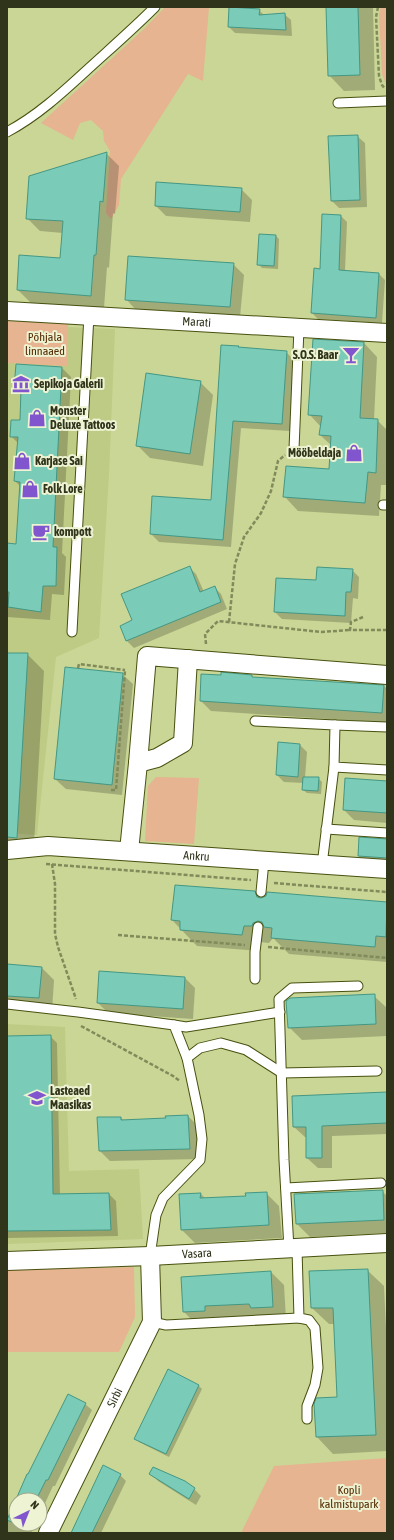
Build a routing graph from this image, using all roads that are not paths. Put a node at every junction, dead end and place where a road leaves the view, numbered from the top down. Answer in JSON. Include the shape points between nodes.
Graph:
{"nodes":[{"id":1,"x":155,"y":7,"type":"edge"},
{"id":2,"x":387,"y":101,"type":"edge"},
{"id":3,"x":338,"y":103,"type":"dead end"},
{"id":4,"x":7,"y":132,"type":"edge"},
{"id":5,"x":7,"y":311,"type":"edge"},
{"id":6,"x":89,"y":316,"type":"junction"},
{"id":7,"x":299,"y":328,"type":"junction"},
{"id":8,"x":387,"y":333,"type":"edge"},
{"id":9,"x":294,"y":449,"type":"road end"},
{"id":10,"x":72,"y":632,"type":"dead end"},
{"id":11,"x":188,"y":659,"type":"junction"},
{"id":12,"x":387,"y":675,"type":"edge"},
{"id":13,"x":255,"y":721,"type":"dead end"},
{"id":14,"x":336,"y":725,"type":"junction"},
{"id":15,"x":387,"y":728,"type":"edge"},
{"id":16,"x":138,"y":763,"type":"junction"},
{"id":17,"x":334,"y":767,"type":"junction"},
{"id":18,"x":387,"y":770,"type":"edge"},
{"id":19,"x":326,"y":829,"type":"junction"},
{"id":20,"x":387,"y":833,"type":"edge"},
{"id":21,"x":7,"y":850,"type":"edge"},
{"id":22,"x":129,"y":851,"type":"junction"},
{"id":23,"x":264,"y":861,"type":"junction"},
{"id":24,"x":322,"y":865,"type":"junction"},
{"id":25,"x":387,"y":869,"type":"edge"},
{"id":26,"x":261,"y":892,"type":"dead end"},
{"id":27,"x":258,"y":927,"type":"dead end"},
{"id":28,"x":255,"y":979,"type":"dead end"},
{"id":29,"x":358,"y":986,"type":"dead end"},
{"id":30,"x":7,"y":1004,"type":"edge"},
{"id":31,"x":280,"y":1012,"type":"junction"},
{"id":32,"x":174,"y":1025,"type":"junction"},
{"id":33,"x":187,"y":1058,"type":"junction"},
{"id":34,"x":377,"y":1071,"type":"dead end"},
{"id":35,"x":282,"y":1073,"type":"junction"},
{"id":36,"x":381,"y":1183,"type":"dead end"},
{"id":37,"x":286,"y":1188,"type":"junction"},
{"id":38,"x":387,"y":1243,"type":"edge"},
{"id":39,"x":293,"y":1249,"type":"junction"},
{"id":40,"x":150,"y":1256,"type":"junction"},
{"id":41,"x":7,"y":1261,"type":"edge"},
{"id":42,"x":299,"y":1318,"type":"junction"},
{"id":43,"x":152,"y":1322,"type":"junction"},
{"id":44,"x":307,"y":1419,"type":"dead end"},
{"id":45,"x":48,"y":1533,"type":"edge"}],
"edges":[{"from":1,"to":4,"type":"lane","via":[[65,90],[26,122]]},
{"from":2,"to":3,"type":"lane"},
{"from":5,"to":6,"type":"street","name":"Marati"},
{"from":6,"to":7,"type":"street","name":"Marati"},
{"from":6,"to":10,"type":"lane"},
{"from":7,"to":8,"type":"street","name":"Marati"},
{"from":7,"to":9,"type":"lane"},
{"from":11,"to":12,"type":"street"},
{"from":11,"to":16,"type":"street","via":[[183,743],[157,758]]},
{"from":11,"to":16,"type":"street","via":[[147,656]]},
{"from":13,"to":14,"type":"lane"},
{"from":14,"to":15,"type":"lane"},
{"from":14,"to":17,"type":"lane"},
{"from":16,"to":22,"type":"street"},
{"from":17,"to":18,"type":"lane"},
{"from":17,"to":19,"type":"lane"},
{"from":19,"to":20,"type":"lane"},
{"from":19,"to":24,"type":"lane"},
{"from":21,"to":22,"type":"street","name":"Ankru","via":[[48,846]]},
{"from":22,"to":23,"type":"street","name":"Ankru"},
{"from":23,"to":24,"type":"street","name":"Ankru"},
{"from":23,"to":26,"type":"lane"},
{"from":24,"to":25,"type":"street","name":"Ankru"},
{"from":27,"to":28,"type":"lane"},
{"from":29,"to":31,"type":"lane","via":[[292,988],[280,999]]},
{"from":30,"to":32,"type":"lane"},
{"from":31,"to":32,"type":"lane","via":[[186,1027]]},
{"from":31,"to":35,"type":"lane"},
{"from":32,"to":33,"type":"lane"},
{"from":33,"to":35,"type":"lane","via":[[200,1048],[221,1044],[246,1050]]},
{"from":33,"to":40,"type":"lane","via":[[199,1115],[202,1139],[200,1160],[163,1198],[156,1215]]},
{"from":34,"to":35,"type":"lane"},
{"from":35,"to":37,"type":"lane"},
{"from":36,"to":37,"type":"lane"},
{"from":37,"to":39,"type":"lane"},
{"from":38,"to":39,"type":"street","name":"Vasara"},
{"from":39,"to":40,"type":"street","name":"Vasara"},
{"from":39,"to":42,"type":"lane"},
{"from":40,"to":41,"type":"street","name":"Vasara"},
{"from":40,"to":43,"type":"street","name":"Sirbi"},
{"from":42,"to":43,"type":"lane","via":[[166,1325]]},
{"from":42,"to":44,"type":"lane","via":[[309,1320],[315,1328],[318,1368],[316,1385],[307,1406]]},
{"from":43,"to":45,"type":"street","name":"Sirbi"}]}
